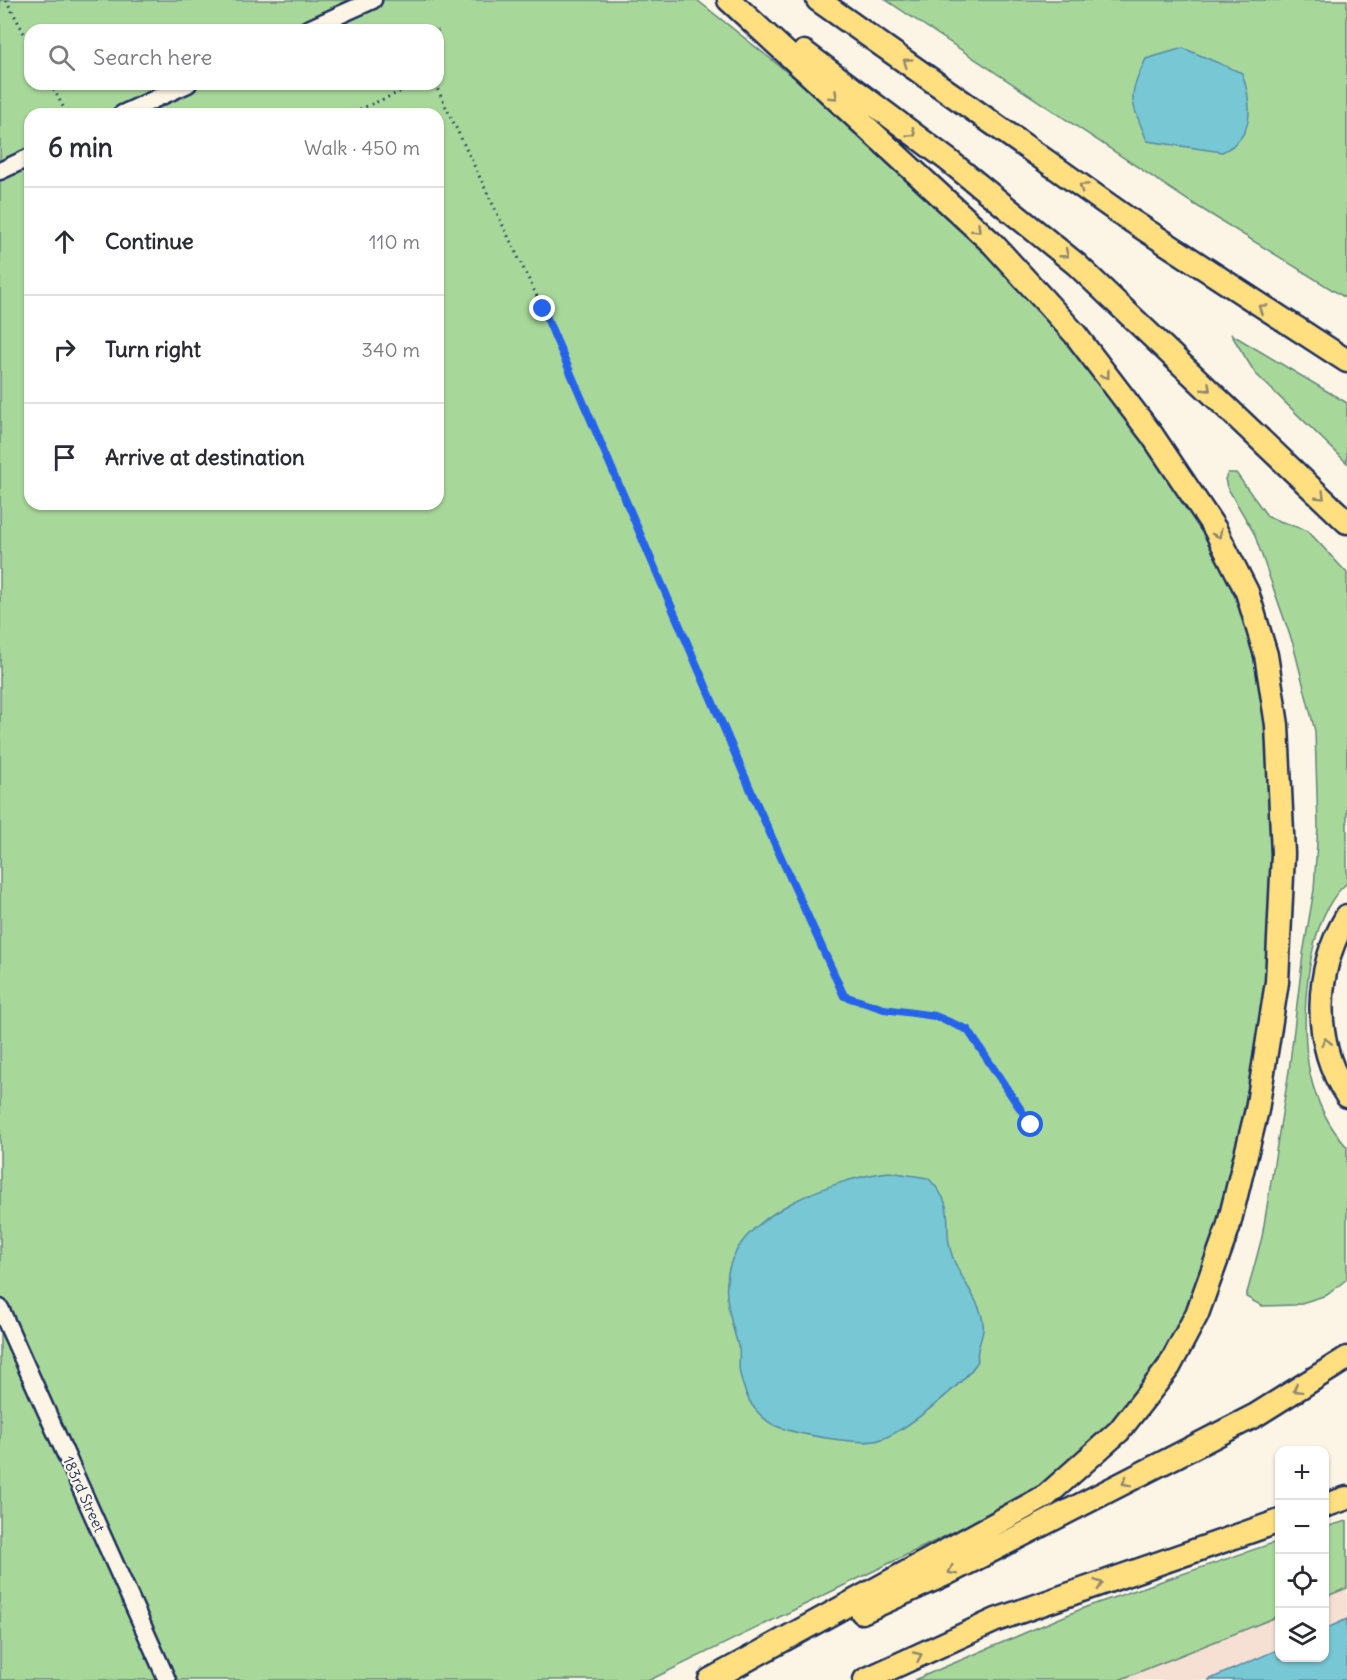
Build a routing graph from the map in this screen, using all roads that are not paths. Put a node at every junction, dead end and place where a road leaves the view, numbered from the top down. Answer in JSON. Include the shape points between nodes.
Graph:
{"nodes":[{"id":1,"x":373,"y":0,"type":"edge"},
{"id":2,"x":729,"y":0,"type":"edge"},
{"id":3,"x":818,"y":0,"type":"edge"},
{"id":4,"x":319,"y":24,"type":"edge"},
{"id":5,"x":175,"y":90,"type":"edge"},
{"id":6,"x":136,"y":108,"type":"edge"},
{"id":7,"x":24,"y":160,"type":"edge"},
{"id":8,"x":0,"y":171,"type":"edge"},
{"id":9,"x":1347,"y":361,"type":"edge"},
{"id":10,"x":1347,"y":522,"type":"edge"},
{"id":11,"x":1347,"y":916,"type":"edge"},
{"id":12,"x":1347,"y":1096,"type":"edge"},
{"id":13,"x":0,"y":1308,"type":"edge"},
{"id":14,"x":1347,"y":1358,"type":"edge"},
{"id":15,"x":1347,"y":1498,"type":"edge"},
{"id":16,"x":1329,"y":1504,"type":"edge"},
{"id":17,"x":1275,"y":1523,"type":"edge"},
{"id":18,"x":167,"y":1680,"type":"edge"},
{"id":19,"x":711,"y":1680,"type":"edge"},
{"id":20,"x":865,"y":1680,"type":"edge"}],
"edges":[{"from":1,"to":4,"type":"street"},
{"from":2,"to":10,"type":"highway","one_way":true,"via":[[840,77],[1076,264]]},
{"from":2,"to":19,"type":"highway","one_way":true,"via":[[993,244],[1075,334],[1152,435],[1215,529],[1246,592],[1266,655],[1277,725],[1283,854],[1277,982],[1257,1110],[1228,1228],[1197,1314],[1169,1367],[1119,1431],[1046,1496]]},
{"from":9,"to":3,"type":"highway","one_way":true,"via":[[1124,216]]},
{"from":5,"to":6,"type":"street"},
{"from":7,"to":8,"type":"street"},
{"from":12,"to":11,"type":"highway","one_way":true,"via":[[1330,1061],[1320,1003],[1330,948]]},
{"from":13,"to":18,"type":"street","name":"183rd Street"},
{"from":14,"to":19,"type":"highway","one_way":true,"via":[[1256,1415],[946,1575]]},
{"from":15,"to":16,"type":"highway"},
{"from":20,"to":17,"type":"highway","one_way":true,"via":[[996,1620]]}]}
